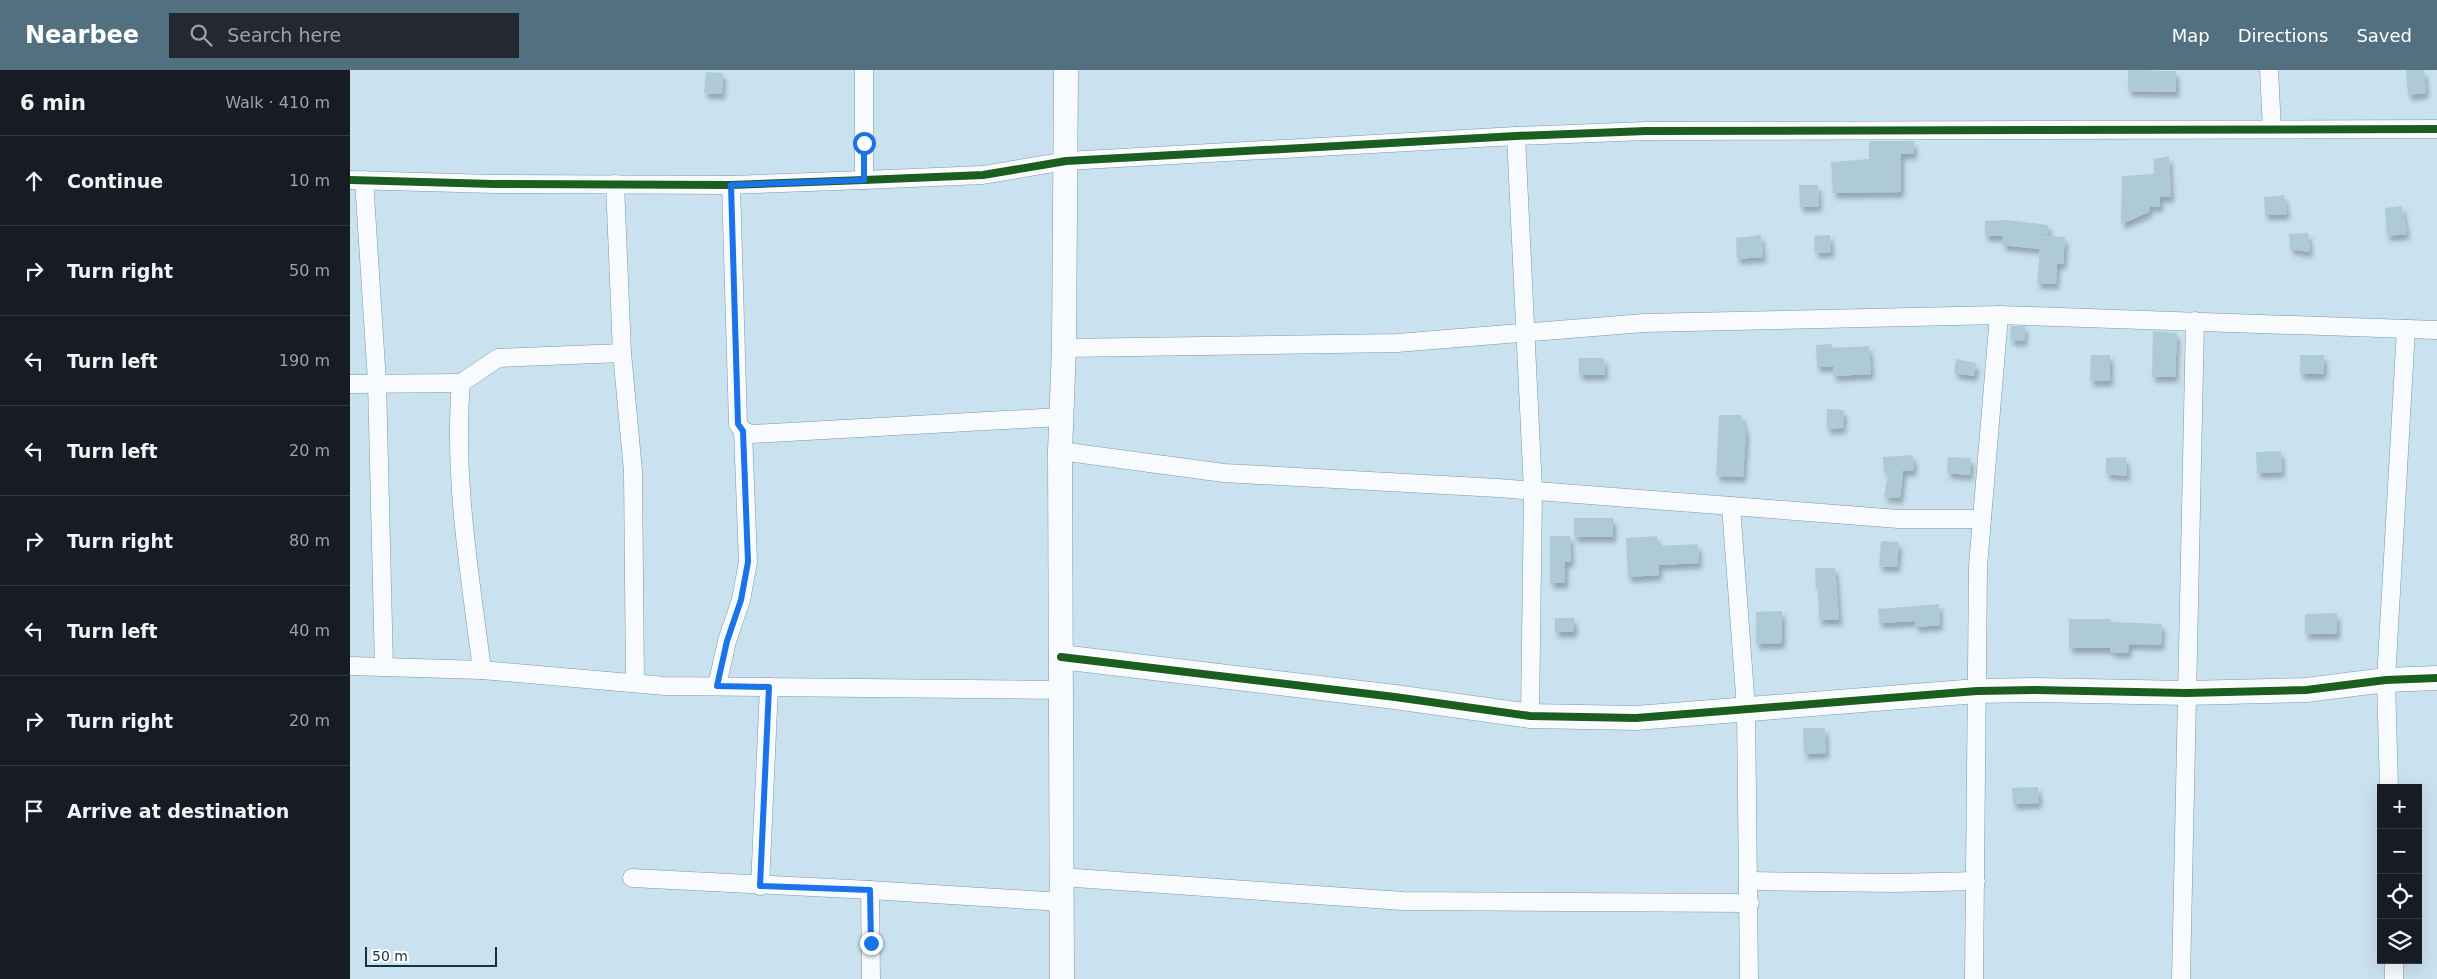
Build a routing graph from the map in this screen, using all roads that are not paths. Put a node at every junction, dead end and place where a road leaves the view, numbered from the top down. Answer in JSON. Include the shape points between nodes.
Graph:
{"nodes":[{"id":1,"x":864,"y":70,"type":"edge"},
{"id":2,"x":1066,"y":70,"type":"edge"},
{"id":3,"x":2269,"y":70,"type":"edge"},
{"id":4,"x":2272,"y":129,"type":"junction"},
{"id":5,"x":2437,"y":129,"type":"edge"},
{"id":6,"x":1516,"y":136,"type":"junction"},
{"id":7,"x":1066,"y":161,"type":"junction"},
{"id":8,"x":357,"y":180,"type":"edge"},
{"id":9,"x":864,"y":180,"type":"junction"},
{"id":10,"x":615,"y":184,"type":"junction"},
{"id":11,"x":731,"y":185,"type":"junction"},
{"id":12,"x":1999,"y":316,"type":"junction"},
{"id":13,"x":2195,"y":321,"type":"junction"},
{"id":14,"x":2406,"y":329,"type":"junction"},
{"id":15,"x":2437,"y":330,"type":"edge"},
{"id":16,"x":1524,"y":333,"type":"junction"},
{"id":17,"x":1064,"y":348,"type":"junction"},
{"id":18,"x":622,"y":353,"type":"junction"},
{"id":19,"x":377,"y":382,"type":"junction"},
{"id":20,"x":462,"y":383,"type":"junction"},
{"id":21,"x":350,"y":384,"type":"edge"},
{"id":22,"x":1061,"y":417,"type":"junction"},
{"id":23,"x":743,"y":431,"type":"junction"},
{"id":24,"x":1060,"y":451,"type":"junction"},
{"id":25,"x":1533,"y":491,"type":"junction"},
{"id":26,"x":1731,"y":506,"type":"junction"},
{"id":27,"x":1982,"y":519,"type":"junction"},
{"id":28,"x":1061,"y":657,"type":"junction"},
{"id":29,"x":350,"y":666,"type":"edge"},
{"id":30,"x":384,"y":667,"type":"junction"},
{"id":31,"x":482,"y":670,"type":"junction"},
{"id":32,"x":2437,"y":678,"type":"edge"},
{"id":33,"x":2386,"y":680,"type":"junction"},
{"id":34,"x":635,"y":683,"type":"junction"},
{"id":35,"x":717,"y":686,"type":"junction"},
{"id":36,"x":769,"y":687,"type":"junction"},
{"id":37,"x":1061,"y":690,"type":"junction"},
{"id":38,"x":1977,"y":691,"type":"junction"},
{"id":39,"x":2186,"y":693,"type":"junction"},
{"id":40,"x":1746,"y":708,"type":"junction"},
{"id":41,"x":1530,"y":716,"type":"junction"},
{"id":42,"x":2389,"y":784,"type":"edge"},
{"id":43,"x":1061,"y":877,"type":"junction"},
{"id":44,"x":632,"y":878,"type":"dead end"},
{"id":45,"x":1749,"y":880,"type":"junction"},
{"id":46,"x":1976,"y":881,"type":"junction"},
{"id":47,"x":760,"y":886,"type":"junction"},
{"id":48,"x":870,"y":890,"type":"junction"},
{"id":49,"x":1062,"y":902,"type":"junction"},
{"id":50,"x":1750,"y":904,"type":"junction"},
{"id":51,"x":2394,"y":964,"type":"edge"},
{"id":52,"x":871,"y":979,"type":"edge"},
{"id":53,"x":1062,"y":979,"type":"edge"},
{"id":54,"x":1749,"y":979,"type":"edge"},
{"id":55,"x":1974,"y":979,"type":"edge"},
{"id":56,"x":2181,"y":979,"type":"edge"},
{"id":57,"x":2394,"y":979,"type":"edge"}],
"edges":[{"from":1,"to":9,"type":"street"},
{"from":2,"to":7,"type":"street"},
{"from":3,"to":4,"type":"street"},
{"from":4,"to":5,"type":"street"},
{"from":4,"to":6,"type":"street","via":[[1646,131]]},
{"from":6,"to":7,"type":"street"},
{"from":6,"to":16,"type":"street"},
{"from":7,"to":9,"type":"street","via":[[983,175]]},
{"from":7,"to":17,"type":"street"},
{"from":8,"to":10,"type":"street"},
{"from":8,"to":19,"type":"street"},
{"from":9,"to":11,"type":"street"},
{"from":10,"to":11,"type":"street"},
{"from":10,"to":18,"type":"street"},
{"from":11,"to":23,"type":"street","via":[[738,424]]},
{"from":12,"to":13,"type":"street"},
{"from":12,"to":16,"type":"street","via":[[1644,323]]},
{"from":12,"to":27,"type":"street"},
{"from":13,"to":14,"type":"street"},
{"from":13,"to":39,"type":"street"},
{"from":14,"to":15,"type":"street"},
{"from":14,"to":33,"type":"street"},
{"from":16,"to":17,"type":"street","via":[[1397,344]]},
{"from":16,"to":25,"type":"street"},
{"from":17,"to":22,"type":"street"},
{"from":18,"to":20,"type":"street","via":[[498,358]]},
{"from":18,"to":34,"type":"street","via":[[633,471]]},
{"from":19,"to":20,"type":"street"},
{"from":19,"to":21,"type":"street"},
{"from":19,"to":30,"type":"street"},
{"from":20,"to":31,"type":"street","via":[[459,461]]},
{"from":22,"to":23,"type":"street","via":[[751,434]]},
{"from":22,"to":24,"type":"street"},
{"from":23,"to":35,"type":"street","via":[[748,562]]},
{"from":24,"to":25,"type":"street","via":[[1224,473]]},
{"from":24,"to":28,"type":"street"},
{"from":25,"to":26,"type":"street"},
{"from":25,"to":41,"type":"street"},
{"from":26,"to":27,"type":"street","via":[[1899,519]]},
{"from":26,"to":40,"type":"street"},
{"from":27,"to":38,"type":"street","via":[[1978,566]]},
{"from":28,"to":37,"type":"street"},
{"from":28,"to":41,"type":"street"},
{"from":29,"to":30,"type":"street"},
{"from":30,"to":31,"type":"street"},
{"from":31,"to":34,"type":"street"},
{"from":32,"to":33,"type":"street"},
{"from":33,"to":39,"type":"street","via":[[2306,690]]},
{"from":33,"to":42,"type":"street"},
{"from":34,"to":35,"type":"street"},
{"from":35,"to":36,"type":"street"},
{"from":36,"to":37,"type":"street"},
{"from":36,"to":47,"type":"street"},
{"from":37,"to":43,"type":"street"},
{"from":38,"to":39,"type":"street"},
{"from":38,"to":40,"type":"street"},
{"from":38,"to":46,"type":"street"},
{"from":39,"to":56,"type":"street"},
{"from":40,"to":41,"type":"street","via":[[1636,718]]},
{"from":40,"to":45,"type":"street"},
{"from":43,"to":49,"type":"street"},
{"from":43,"to":50,"type":"street","via":[[1403,901]]},
{"from":44,"to":47,"type":"street"},
{"from":45,"to":46,"type":"street"},
{"from":45,"to":50,"type":"street"},
{"from":46,"to":55,"type":"street"},
{"from":47,"to":48,"type":"street"},
{"from":48,"to":49,"type":"street"},
{"from":48,"to":52,"type":"street"},
{"from":49,"to":53,"type":"street"},
{"from":50,"to":54,"type":"street"},
{"from":51,"to":57,"type":"street"}]}
